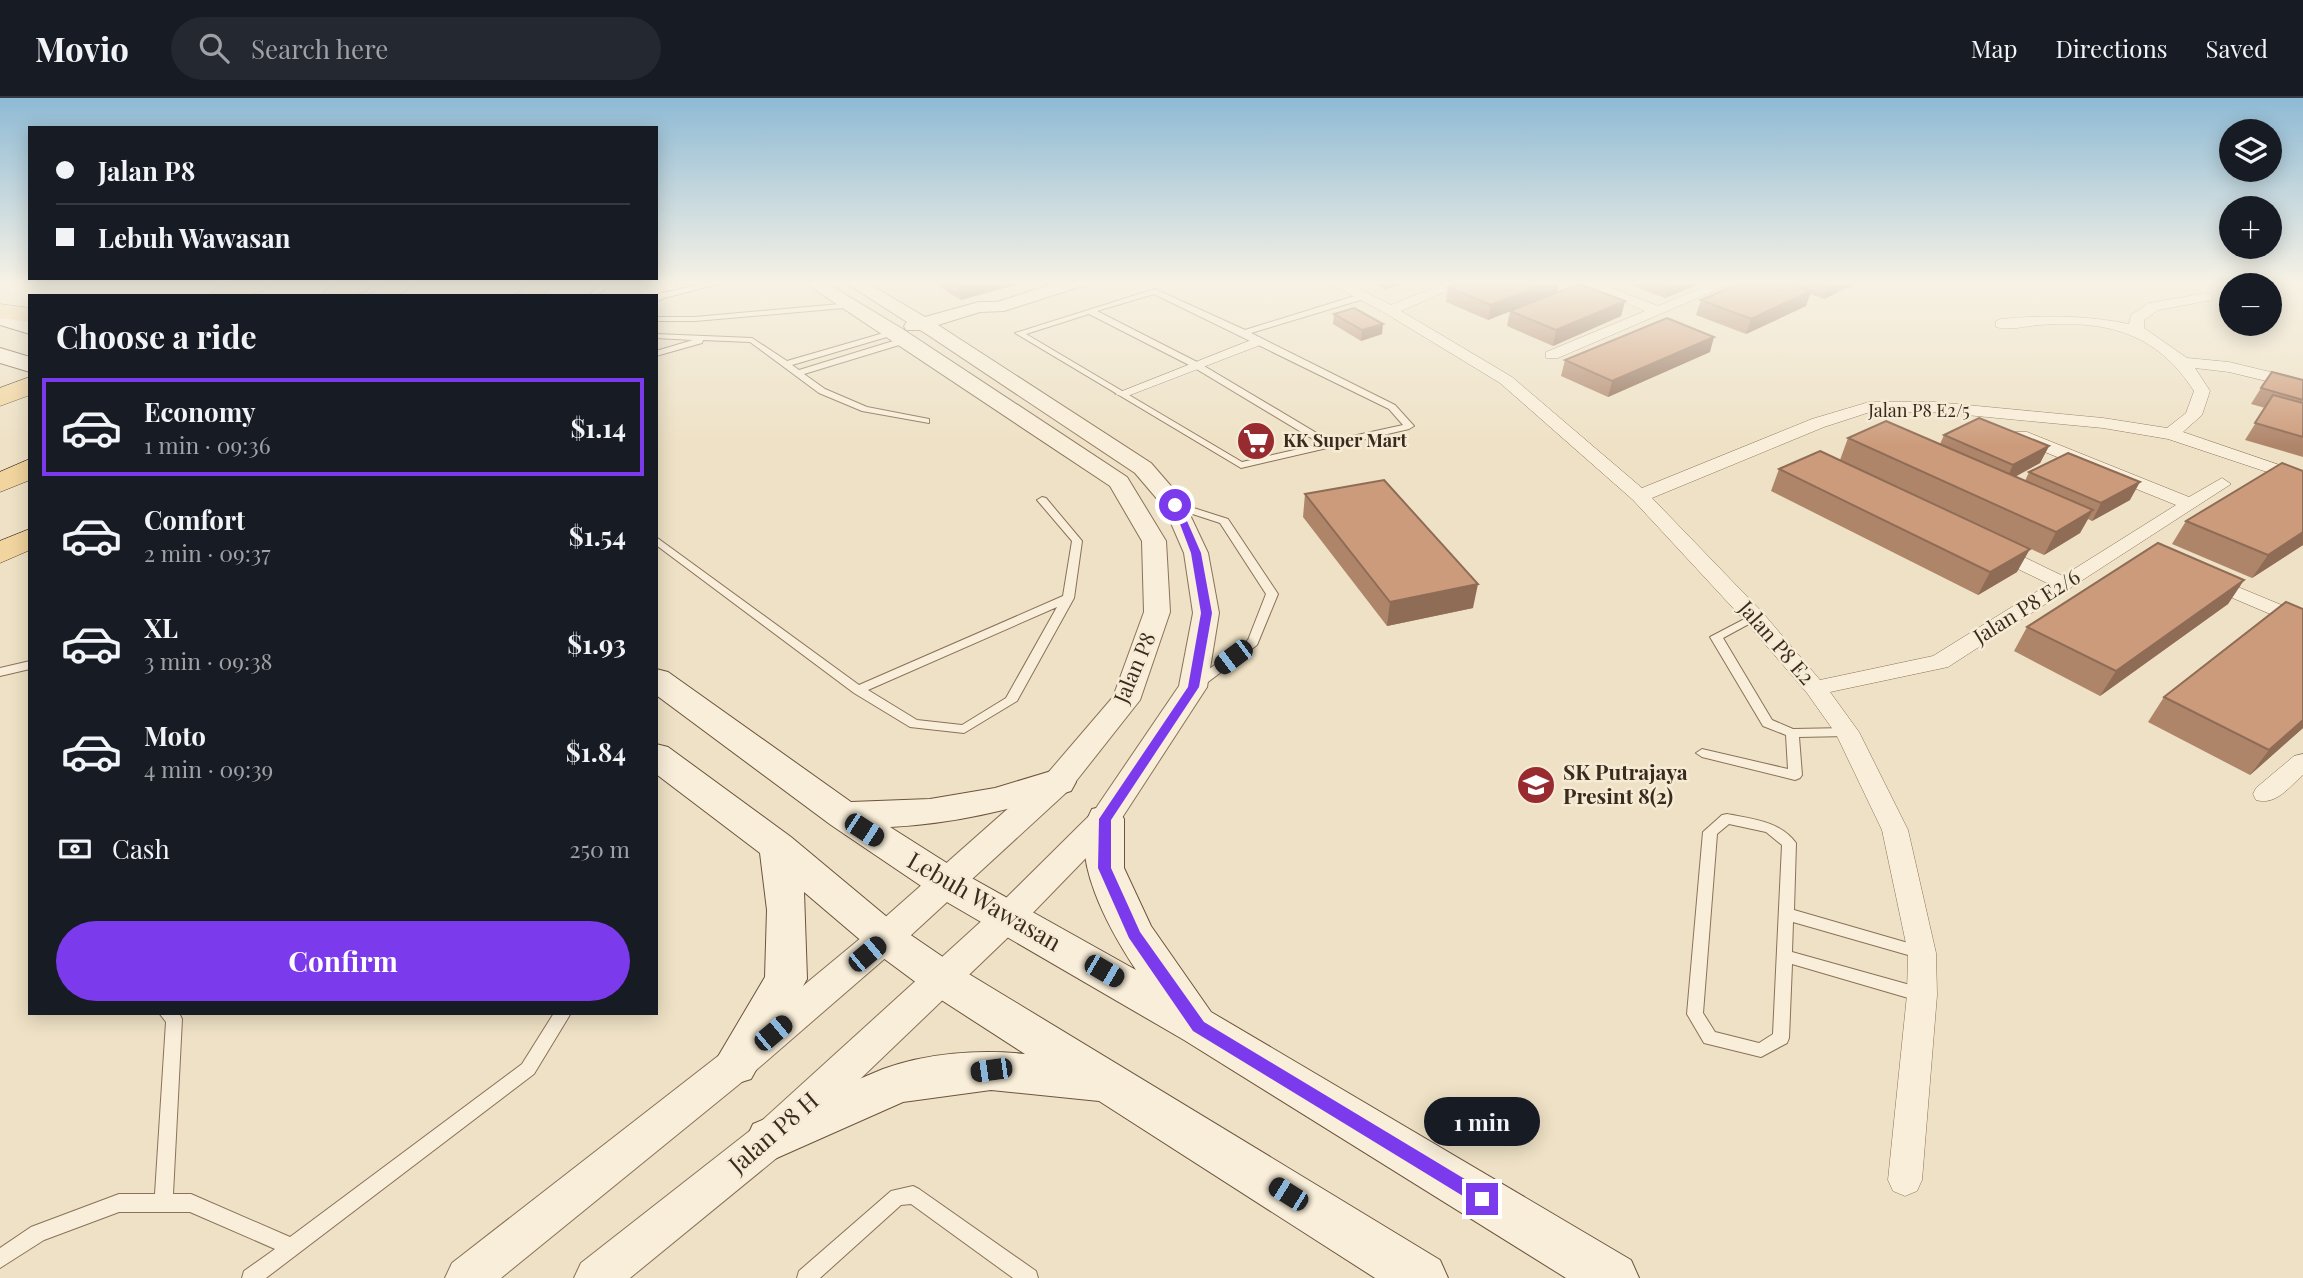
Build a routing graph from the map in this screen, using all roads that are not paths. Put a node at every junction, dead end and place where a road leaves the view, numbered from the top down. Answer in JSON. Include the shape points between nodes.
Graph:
{"nodes":[{"id":1,"x":658,"y":336,"type":"edge"},
{"id":2,"x":899,"y":336,"type":"edge"},
{"id":3,"x":903,"y":336,"type":"edge"},
{"id":4,"x":921,"y":336,"type":"edge"},
{"id":5,"x":922,"y":336,"type":"edge"},
{"id":6,"x":1024,"y":336,"type":"edge"},
{"id":7,"x":1139,"y":336,"type":"edge"},
{"id":8,"x":1250,"y":336,"type":"edge"},
{"id":9,"x":1434,"y":336,"type":"edge"},
{"id":10,"x":1597,"y":336,"type":"edge"},
{"id":11,"x":2146,"y":336,"type":"edge"},
{"id":12,"x":709,"y":338,"type":"junction"},
{"id":13,"x":1259,"y":341,"type":"junction"},
{"id":14,"x":658,"y":353,"type":"edge"},
{"id":15,"x":0,"y":355,"type":"edge"},
{"id":16,"x":1552,"y":355,"type":"dead end"},
{"id":17,"x":2183,"y":362,"type":"junction"},
{"id":18,"x":28,"y":364,"type":"edge"},
{"id":19,"x":786,"y":364,"type":"junction"},
{"id":20,"x":1196,"y":365,"type":"junction"},
{"id":21,"x":798,"y":373,"type":"junction"},
{"id":22,"x":2303,"y":385,"type":"edge"},
{"id":23,"x":28,"y":386,"type":"edge"},
{"id":24,"x":1121,"y":394,"type":"junction"},
{"id":25,"x":0,"y":398,"type":"edge"},
{"id":26,"x":926,"y":421,"type":"dead end"},
{"id":27,"x":2016,"y":434,"type":"edge"},
{"id":28,"x":2171,"y":434,"type":"junction"},
{"id":29,"x":28,"y":442,"type":"edge"},
{"id":30,"x":1328,"y":444,"type":"junction"},
{"id":31,"x":0,"y":456,"type":"edge"},
{"id":32,"x":28,"y":469,"type":"edge"},
{"id":33,"x":2303,"y":479,"type":"edge"},
{"id":34,"x":0,"y":483,"type":"edge"},
{"id":35,"x":2222,"y":484,"type":"dead end"},
{"id":36,"x":1640,"y":496,"type":"junction"},
{"id":37,"x":1042,"y":500,"type":"dead end"},
{"id":38,"x":2190,"y":504,"type":"junction"},
{"id":39,"x":1175,"y":505,"type":"junction"},
{"id":40,"x":28,"y":539,"type":"edge"},
{"id":41,"x":658,"y":541,"type":"edge"},
{"id":42,"x":1977,"y":542,"type":"edge"},
{"id":43,"x":28,"y":545,"type":"edge"},
{"id":44,"x":2126,"y":545,"type":"junction"},
{"id":45,"x":0,"y":554,"type":"edge"},
{"id":46,"x":2151,"y":556,"type":"edge"},
{"id":47,"x":2189,"y":572,"type":"edge"},
{"id":48,"x":2064,"y":584,"type":"junction"},
{"id":49,"x":1068,"y":598,"type":"junction"},
{"id":50,"x":1754,"y":617,"type":"junction"},
{"id":51,"x":2303,"y":622,"type":"edge"},
{"id":52,"x":28,"y":665,"type":"edge"},
{"id":53,"x":0,"y":672,"type":"edge"},
{"id":54,"x":658,"y":680,"type":"edge"},
{"id":55,"x":1193,"y":687,"type":"junction"},
{"id":56,"x":1815,"y":688,"type":"junction"},
{"id":57,"x":858,"y":690,"type":"junction"},
{"id":58,"x":1847,"y":732,"type":"junction"},
{"id":59,"x":1792,"y":733,"type":"junction"},
{"id":60,"x":1702,"y":752,"type":"dead end"},
{"id":61,"x":658,"y":757,"type":"edge"},
{"id":62,"x":2303,"y":762,"type":"edge"},
{"id":63,"x":1058,"y":782,"type":"junction"},
{"id":64,"x":2265,"y":793,"type":"dead end"},
{"id":65,"x":844,"y":816,"type":"junction"},
{"id":66,"x":1105,"y":819,"type":"junction"},
{"id":67,"x":778,"y":847,"type":"junction"},
{"id":68,"x":947,"y":883,"type":"junction"},
{"id":69,"x":1786,"y":914,"type":"junction"},
{"id":70,"x":1009,"y":916,"type":"junction"},
{"id":71,"x":886,"y":938,"type":"junction"},
{"id":72,"x":1922,"y":953,"type":"junction"},
{"id":73,"x":1784,"y":956,"type":"junction"},
{"id":74,"x":944,"y":980,"type":"junction"},
{"id":75,"x":1923,"y":995,"type":"junction"},
{"id":76,"x":169,"y":1015,"type":"edge"},
{"id":77,"x":563,"y":1015,"type":"edge"},
{"id":78,"x":1199,"y":1027,"type":"junction"},
{"id":79,"x":735,"y":1065,"type":"junction"},
{"id":80,"x":1109,"y":1082,"type":"junction"},
{"id":81,"x":770,"y":1139,"type":"junction"},
{"id":82,"x":1905,"y":1180,"type":"dead end"},
{"id":83,"x":164,"y":1203,"type":"junction"},
{"id":84,"x":292,"y":1247,"type":"junction"},
{"id":85,"x":0,"y":1259,"type":"edge"},
{"id":86,"x":251,"y":1278,"type":"edge"},
{"id":87,"x":467,"y":1278,"type":"edge"},
{"id":88,"x":596,"y":1278,"type":"edge"},
{"id":89,"x":806,"y":1278,"type":"edge"},
{"id":90,"x":1029,"y":1278,"type":"edge"},
{"id":91,"x":1422,"y":1278,"type":"edge"},
{"id":92,"x":1614,"y":1278,"type":"edge"}],
"edges":[{"from":1,"to":12,"type":"lane"},
{"from":2,"to":19,"type":"lane"},
{"from":3,"to":21,"type":"lane"},
{"from":4,"to":63,"type":"street","name":"Jalan P8","via":[[1119,482],[1154,541],[1157,612],[1126,700]]},
{"from":5,"to":39,"type":"street","name":"Jalan P8","via":[[1143,468]]},
{"from":6,"to":24,"type":"lane"},
{"from":7,"to":20,"type":"lane"},
{"from":8,"to":13,"type":"lane"},
{"from":9,"to":36,"type":"street","name":"Jalan P8 E2","via":[[1506,380]]},
{"from":10,"to":16,"type":"street"},
{"from":11,"to":17,"type":"street"},
{"from":12,"to":14,"type":"lane"},
{"from":12,"to":19,"type":"lane","via":[[752,340]]},
{"from":13,"to":20,"type":"street"},
{"from":13,"to":30,"type":"lane","via":[[1392,407],[1409,426]]},
{"from":15,"to":18,"type":"main road"},
{"from":17,"to":22,"type":"street","via":[[2229,367]]},
{"from":17,"to":28,"type":"street","via":[[2202,391],[2194,415]]},
{"from":19,"to":21,"type":"lane"},
{"from":20,"to":24,"type":"street"},
{"from":20,"to":30,"type":"lane"},
{"from":21,"to":26,"type":"lane","via":[[822,391],[865,410]]},
{"from":23,"to":25,"type":"main road"},
{"from":24,"to":30,"type":"lane","via":[[1241,465]]},
{"from":27,"to":38,"type":"street"},
{"from":28,"to":33,"type":"street","name":"Jalan P8 E2/5"},
{"from":28,"to":36,"type":"street","name":"Jalan P8 E2/5","via":[[1935,407],[1869,408],[1818,423]]},
{"from":29,"to":31,"type":"main road"},
{"from":32,"to":34,"type":"main road"},
{"from":35,"to":38,"type":"street","name":"Jalan P8 E2/6"},
{"from":36,"to":50,"type":"street","name":"Jalan P8 E2"},
{"from":37,"to":49,"type":"lane","via":[[1077,541]]},
{"from":38,"to":44,"type":"street","name":"Jalan P8 E2/6"},
{"from":39,"to":55,"type":"street","name":"Jalan P8","via":[[1196,553],[1206,613]]},
{"from":39,"to":55,"type":"lane","via":[[1224,521],[1272,594],[1253,642]]},
{"from":40,"to":45,"type":"main road"},
{"from":41,"to":57,"type":"lane"},
{"from":42,"to":48,"type":"street"},
{"from":43,"to":45,"type":"main road"},
{"from":44,"to":46,"type":"street"},
{"from":44,"to":48,"type":"street","name":"Jalan P8 E2/6"},
{"from":47,"to":51,"type":"street"},
{"from":48,"to":56,"type":"street","name":"Jalan P8 E2/6","via":[[1940,662]]},
{"from":49,"to":57,"type":"lane"},
{"from":49,"to":57,"type":"lane","via":[[1011,701],[964,729],[914,724]]},
{"from":50,"to":56,"type":"street","name":"Jalan P8 E2"},
{"from":50,"to":59,"type":"lane","via":[[1716,637],[1766,723]]},
{"from":52,"to":53,"type":"lane"},
{"from":54,"to":65,"type":"main road","name":"Lebuh Wawasan"},
{"from":55,"to":66,"type":"street","name":"Jalan P8"},
{"from":56,"to":58,"type":"street","name":"Jalan P8 E2"},
{"from":58,"to":59,"type":"lane"},
{"from":58,"to":72,"type":"street","name":"Jalan P8 E2","via":[[1895,830]]},
{"from":59,"to":60,"type":"lane","via":[[1795,775]]},
{"from":61,"to":67,"type":"main road"},
{"from":62,"to":64,"type":"street"},
{"from":63,"to":65,"type":"main road","via":[[996,801],[930,812]]},
{"from":63,"to":68,"type":"street","name":"Jalan P8"},
{"from":65,"to":68,"type":"main road","name":"Lebuh Wawasan"},
{"from":66,"to":70,"type":"street","name":"Jalan P8"},
{"from":66,"to":78,"type":"main road","via":[[1105,868],[1134,934]]},
{"from":67,"to":71,"type":"main road"},
{"from":67,"to":79,"type":"main road","via":[[787,910],[786,979]]},
{"from":68,"to":70,"type":"main road","name":"Lebuh Wawasan"},
{"from":68,"to":71,"type":"street","name":"Jalan P8"},
{"from":69,"to":72,"type":"lane"},
{"from":69,"to":73,"type":"lane"},
{"from":69,"to":73,"type":"lane","via":[[1789,843],[1770,828],[1727,819],[1710,832],[1695,1014],[1710,1038],[1761,1050],[1781,1038]]},
{"from":70,"to":74,"type":"street","name":"Jalan P8"},
{"from":70,"to":78,"type":"main road","name":"Lebuh Wawasan"},
{"from":71,"to":74,"type":"main road"},
{"from":71,"to":79,"type":"street","name":"Jalan P8"},
{"from":72,"to":75,"type":"street","name":"Jalan P8 E2"},
{"from":73,"to":75,"type":"lane"},
{"from":74,"to":80,"type":"main road"},
{"from":74,"to":81,"type":"street","name":"Jalan P8 H"},
{"from":75,"to":82,"type":"street","name":"Jalan P8 E2"},
{"from":76,"to":83,"type":"lane","via":[[174,1020]]},
{"from":77,"to":84,"type":"lane","via":[[528,1069]]},
{"from":78,"to":92,"type":"main road","name":"Lebuh Wawasan"},
{"from":79,"to":87,"type":"street"},
{"from":80,"to":81,"type":"main road","via":[[991,1070],[899,1083]]},
{"from":80,"to":91,"type":"main road"},
{"from":81,"to":88,"type":"street","name":"Jalan P8 H"},
{"from":83,"to":84,"type":"lane","via":[[191,1203]]},
{"from":83,"to":85,"type":"lane","via":[[119,1203],[38,1233]]},
{"from":84,"to":86,"type":"lane"},
{"from":89,"to":90,"type":"lane","via":[[897,1197],[913,1195]]}]}
